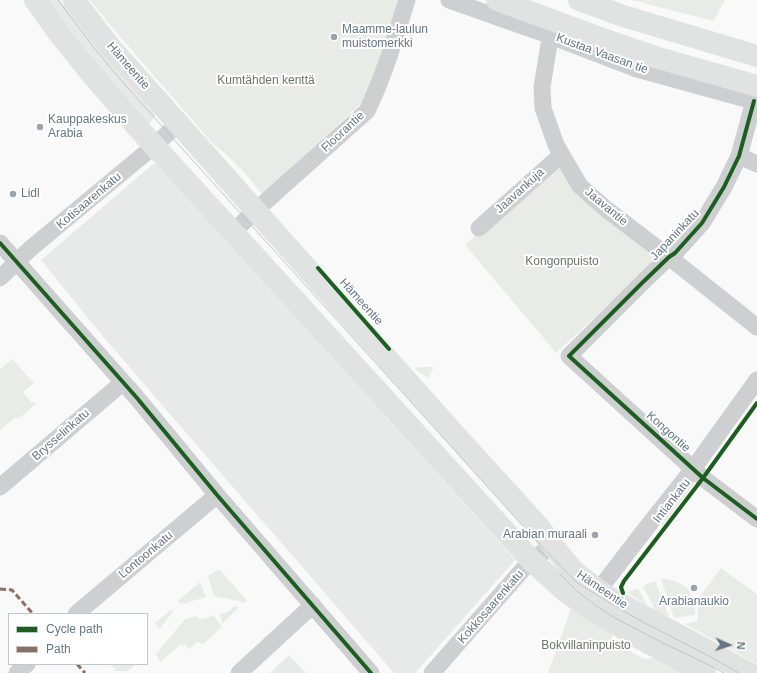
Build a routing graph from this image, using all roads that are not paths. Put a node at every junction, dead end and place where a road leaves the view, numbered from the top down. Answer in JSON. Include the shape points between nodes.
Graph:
{"nodes":[{"id":1,"x":35,"y":0,"type":"edge"},
{"id":2,"x":74,"y":0,"type":"edge"},
{"id":3,"x":407,"y":0,"type":"edge"},
{"id":4,"x":449,"y":0,"type":"edge"},
{"id":5,"x":497,"y":0,"type":"edge"},
{"id":6,"x":579,"y":0,"type":"edge"},
{"id":7,"x":551,"y":36,"type":"junction"},
{"id":8,"x":757,"y":56,"type":"edge"},
{"id":9,"x":756,"y":96,"type":"edge"},
{"id":10,"x":178,"y":124,"type":"junction"},
{"id":11,"x":154,"y":146,"type":"junction"},
{"id":12,"x":561,"y":155,"type":"junction"},
{"id":13,"x":739,"y":156,"type":"junction"},
{"id":14,"x":757,"y":164,"type":"edge"},
{"id":15,"x":255,"y":211,"type":"junction"},
{"id":16,"x":479,"y":228,"type":"dead end"},
{"id":17,"x":233,"y":232,"type":"junction"},
{"id":18,"x":0,"y":243,"type":"edge"},
{"id":19,"x":669,"y":257,"type":"junction"},
{"id":20,"x":16,"y":262,"type":"junction"},
{"id":21,"x":0,"y":277,"type":"edge"},
{"id":22,"x":757,"y":327,"type":"edge"},
{"id":23,"x":569,"y":356,"type":"joint"},
{"id":24,"x":757,"y":380,"type":"edge"},
{"id":25,"x":122,"y":382,"type":"junction"},
{"id":26,"x":693,"y":469,"type":"junction"},
{"id":27,"x":0,"y":487,"type":"edge"},
{"id":28,"x":218,"y":495,"type":"junction"},
{"id":29,"x":757,"y":519,"type":"edge"},
{"id":30,"x":552,"y":545,"type":"junction"},
{"id":31,"x":532,"y":561,"type":"junction"},
{"id":32,"x":592,"y":598,"type":"junction"},
{"id":33,"x":313,"y":605,"type":"junction"},
{"id":34,"x":77,"y":613,"type":"edge"},
{"id":35,"x":26,"y":665,"type":"edge"},
{"id":36,"x":17,"y":673,"type":"edge"},
{"id":37,"x":239,"y":673,"type":"edge"},
{"id":38,"x":371,"y":673,"type":"edge"},
{"id":39,"x":432,"y":673,"type":"edge"},
{"id":40,"x":705,"y":673,"type":"edge"},
{"id":41,"x":749,"y":673,"type":"edge"}],
"edges":[{"from":1,"to":11,"type":"main road","name":"Hämeentie","via":[[56,31]]},
{"from":2,"to":10,"type":"main road","name":"Hämeentie","via":[[111,48]]},
{"from":3,"to":15,"type":"street","name":"Floorantie","via":[[393,45],[367,111]]},
{"from":4,"to":7,"type":"street","name":"Kustaa Vaasan tie"},
{"from":5,"to":9,"type":"main road","name":"Kustaa Vaasan tie"},
{"from":6,"to":8,"type":"main road"},
{"from":7,"to":9,"type":"street","name":"Kustaa Vaasan tie","via":[[637,69]]},
{"from":7,"to":12,"type":"street","name":"Jaavantie","via":[[542,87],[543,108]]},
{"from":9,"to":13,"type":"street","name":"Japaninkatu"},
{"from":10,"to":11,"type":"street","name":"Kotisaarenkatu"},
{"from":10,"to":15,"type":"main road","name":"Hämeentie"},
{"from":11,"to":17,"type":"main road","name":"Hämeentie"},
{"from":11,"to":20,"type":"street","name":"Kotisaarenkatu"},
{"from":12,"to":16,"type":"street","name":"Jaavankuja"},
{"from":12,"to":19,"type":"street","name":"Jaavantie","via":[[580,186]]},
{"from":13,"to":14,"type":"street"},
{"from":13,"to":19,"type":"street","name":"Japaninkatu","via":[[702,223]]},
{"from":15,"to":17,"type":"street","name":"Floorantie"},
{"from":15,"to":30,"type":"main road","name":"Hämeentie","via":[[539,527]]},
{"from":17,"to":31,"type":"main road","name":"Hämeentie"},
{"from":18,"to":20,"type":"street"},
{"from":19,"to":22,"type":"street","name":"Jaavantie"},
{"from":19,"to":23,"type":"street","name":"Japaninkatu"},
{"from":20,"to":21,"type":"street","name":"Kotisaarenkatu"},
{"from":20,"to":25,"type":"street"},
{"from":23,"to":26,"type":"street","name":"Kongontie"},
{"from":24,"to":26,"type":"street","name":"Intiankatu"},
{"from":25,"to":27,"type":"street","name":"Brysselinkatu"},
{"from":25,"to":28,"type":"street"},
{"from":26,"to":29,"type":"street","name":"Kongontie"},
{"from":26,"to":32,"type":"street","name":"Intiankatu"},
{"from":28,"to":33,"type":"street"},
{"from":28,"to":34,"type":"street","name":"Lontoonkatu"},
{"from":30,"to":31,"type":"street","name":"Kokkosaarenkatu"},
{"from":30,"to":32,"type":"main road","name":"Hämeentie"},
{"from":31,"to":32,"type":"main road","name":"Hämeentie","via":[[564,590]]},
{"from":31,"to":39,"type":"street","name":"Kokkosaarenkatu"},
{"from":32,"to":40,"type":"main road","name":"Hämeentie","via":[[641,639]]},
{"from":32,"to":41,"type":"main road","name":"Hämeentie","via":[[618,602]]},
{"from":33,"to":37,"type":"street"},
{"from":33,"to":38,"type":"street"},
{"from":35,"to":36,"type":"street"}]}
